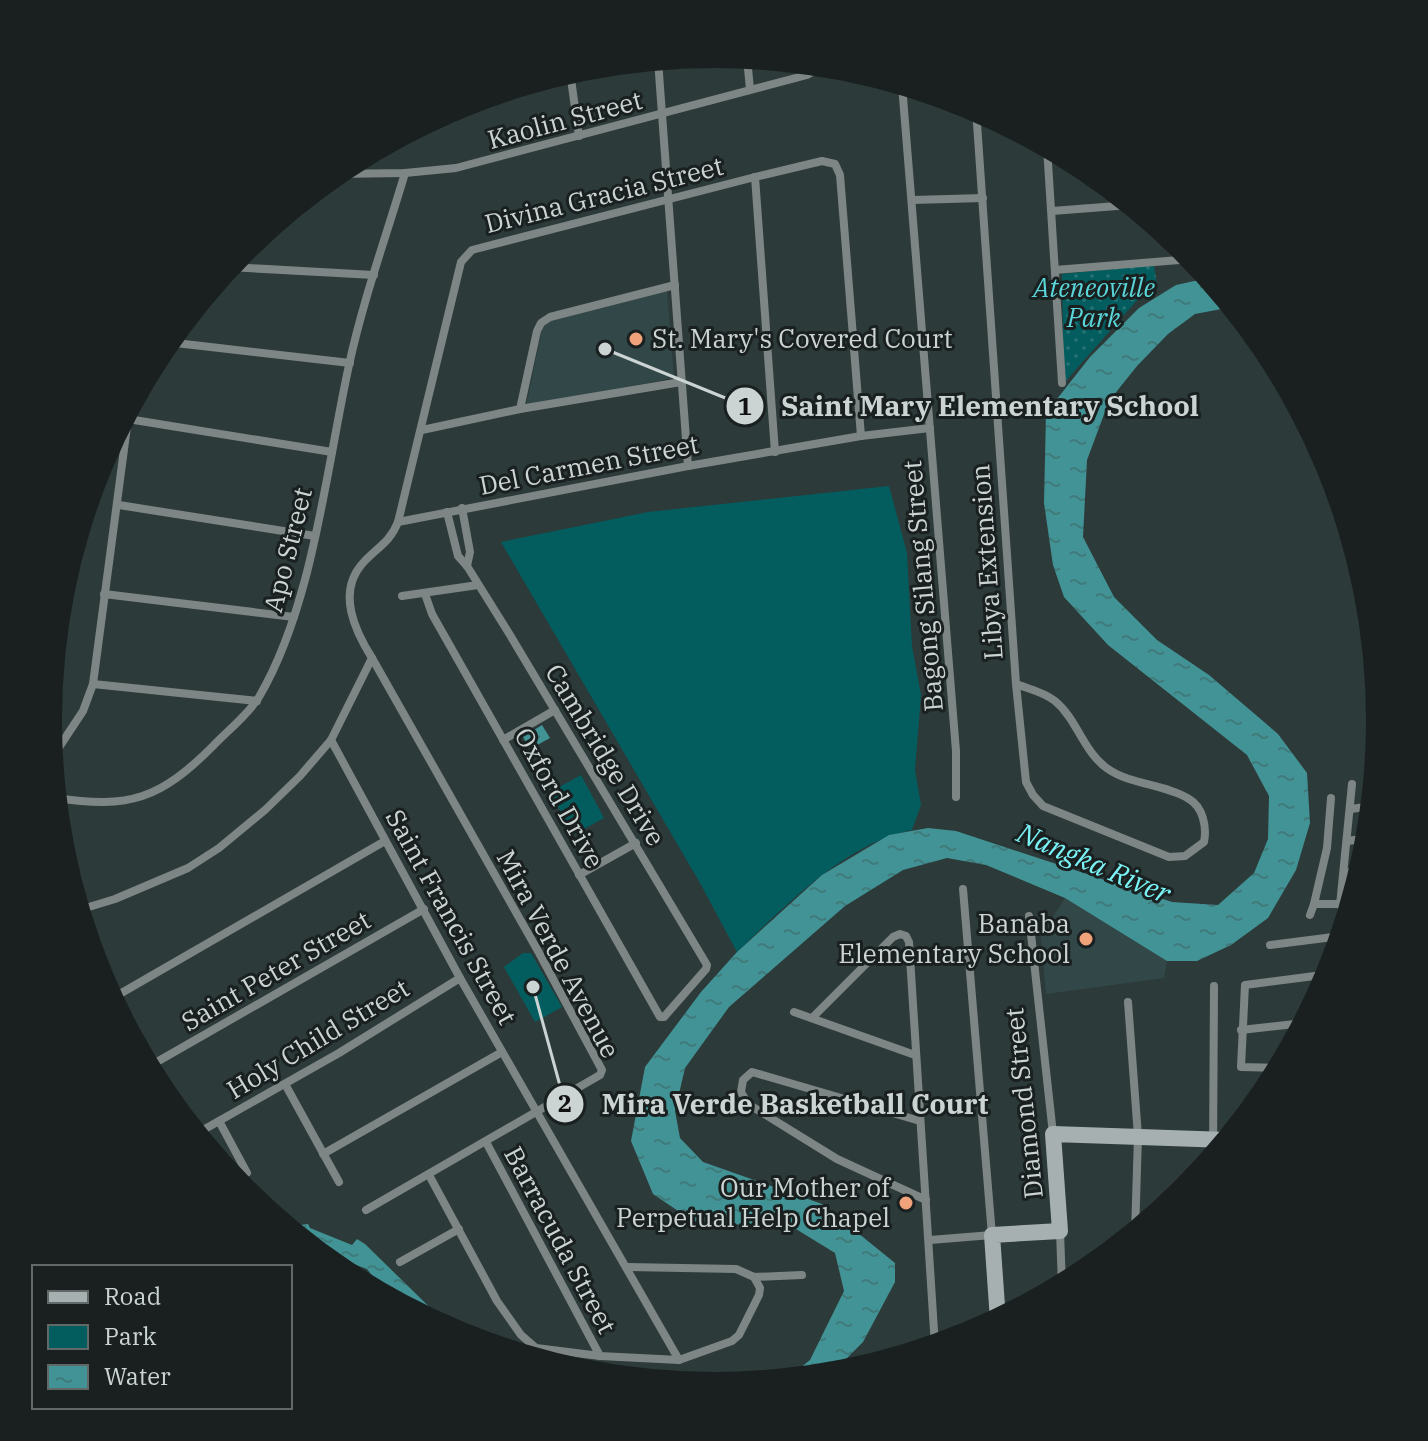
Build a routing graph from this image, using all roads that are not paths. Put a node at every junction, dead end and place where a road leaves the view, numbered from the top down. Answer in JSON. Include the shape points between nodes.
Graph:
{"nodes":[{"id":1,"x":748,"y":70,"type":"edge"},
{"id":2,"x":659,"y":71,"type":"edge"},
{"id":3,"x":806,"y":75,"type":"edge"},
{"id":4,"x":572,"y":85,"type":"edge"},
{"id":5,"x":750,"y":89,"type":"junction"},
{"id":6,"x":903,"y":97,"type":"edge"},
{"id":7,"x":662,"y":115,"type":"junction"},
{"id":8,"x":977,"y":124,"type":"edge"},
{"id":9,"x":579,"y":136,"type":"junction"},
{"id":10,"x":1050,"y":162,"type":"edge"},
{"id":11,"x":405,"y":173,"type":"junction"},
{"id":12,"x":359,"y":174,"type":"edge"},
{"id":13,"x":755,"y":177,"type":"junction"},
{"id":14,"x":669,"y":198,"type":"junction"},
{"id":15,"x":983,"y":198,"type":"junction"},
{"id":16,"x":913,"y":200,"type":"junction"},
{"id":17,"x":1115,"y":206,"type":"edge"},
{"id":18,"x":1052,"y":211,"type":"junction"},
{"id":19,"x":1176,"y":260,"type":"edge"},
{"id":20,"x":245,"y":268,"type":"edge"},
{"id":21,"x":1055,"y":270,"type":"junction"},
{"id":22,"x":374,"y":275,"type":"junction"},
{"id":23,"x":675,"y":285,"type":"junction"},
{"id":24,"x":182,"y":344,"type":"edge"},
{"id":25,"x":350,"y":363,"type":"junction"},
{"id":26,"x":681,"y":382,"type":"junction"},
{"id":27,"x":1062,"y":383,"type":"dead end"},
{"id":28,"x":520,"y":409,"type":"junction"},
{"id":29,"x":137,"y":418,"type":"edge"},
{"id":30,"x":930,"y":428,"type":"junction"},
{"id":31,"x":422,"y":430,"type":"junction"},
{"id":32,"x":861,"y":436,"type":"junction"},
{"id":33,"x":125,"y":442,"type":"edge"},
{"id":34,"x":332,"y":452,"type":"junction"},
{"id":35,"x":775,"y":452,"type":"junction"},
{"id":36,"x":688,"y":466,"type":"junction"},
{"id":37,"x":119,"y":505,"type":"junction"},
{"id":38,"x":462,"y":508,"type":"junction"},
{"id":39,"x":447,"y":512,"type":"junction"},
{"id":40,"x":398,"y":522,"type":"junction"},
{"id":41,"x":315,"y":536,"type":"junction"},
{"id":42,"x":467,"y":566,"type":"junction"},
{"id":43,"x":478,"y":585,"type":"junction"},
{"id":44,"x":104,"y":594,"type":"junction"},
{"id":45,"x":425,"y":594,"type":"junction"},
{"id":46,"x":402,"y":596,"type":"dead end"},
{"id":47,"x":294,"y":617,"type":"junction"},
{"id":48,"x":372,"y":658,"type":"junction"},
{"id":49,"x":93,"y":684,"type":"junction"},
{"id":50,"x":1016,"y":684,"type":"junction"},
{"id":51,"x":257,"y":701,"type":"junction"},
{"id":52,"x":555,"y":710,"type":"junction"},
{"id":53,"x":331,"y":740,"type":"junction"},
{"id":54,"x":503,"y":740,"type":"junction"},
{"id":55,"x":63,"y":742,"type":"edge"},
{"id":56,"x":1352,"y":784,"type":"dead end"},
{"id":57,"x":956,"y":797,"type":"dead end"},
{"id":58,"x":1331,"y":798,"type":"dead end"},
{"id":59,"x":67,"y":799,"type":"edge"},
{"id":60,"x":1360,"y":808,"type":"edge"},
{"id":61,"x":1351,"y":809,"type":"junction"},
{"id":62,"x":1354,"y":840,"type":"edge"},
{"id":63,"x":385,"y":841,"type":"junction"},
{"id":64,"x":1348,"y":841,"type":"junction"},
{"id":65,"x":636,"y":843,"type":"junction"},
{"id":66,"x":1348,"y":872,"type":"edge"},
{"id":67,"x":1344,"y":873,"type":"junction"},
{"id":68,"x":579,"y":875,"type":"junction"},
{"id":69,"x":963,"y":889,"type":"dead end"},
{"id":70,"x":1341,"y":899,"type":"edge"},
{"id":71,"x":1314,"y":904,"type":"junction"},
{"id":72,"x":1339,"y":905,"type":"edge"},
{"id":73,"x":89,"y":906,"type":"edge"},
{"id":74,"x":424,"y":909,"type":"junction"},
{"id":75,"x":1310,"y":915,"type":"dead end"},
{"id":76,"x":1029,"y":916,"type":"dead end"},
{"id":77,"x":1328,"y":938,"type":"edge"},
{"id":78,"x":1270,"y":945,"type":"dead end"},
{"id":79,"x":1313,"y":976,"type":"edge"},
{"id":80,"x":460,"y":978,"type":"junction"},
{"id":81,"x":1214,"y":986,"type":"dead end"},
{"id":82,"x":122,"y":993,"type":"edge"},
{"id":83,"x":1128,"y":1002,"type":"dead end"},
{"id":84,"x":794,"y":1012,"type":"dead end"},
{"id":85,"x":662,"y":1018,"type":"joint"},
{"id":86,"x":812,"y":1018,"type":"junction"},
{"id":87,"x":1291,"y":1024,"type":"edge"},
{"id":88,"x":1241,"y":1030,"type":"junction"},
{"id":89,"x":502,"y":1052,"type":"junction"},
{"id":90,"x":915,"y":1055,"type":"junction"},
{"id":91,"x":158,"y":1061,"type":"edge"},
{"id":92,"x":1266,"y":1068,"type":"edge"},
{"id":93,"x":285,"y":1084,"type":"junction"},
{"id":94,"x":539,"y":1112,"type":"junction"},
{"id":95,"x":219,"y":1121,"type":"junction"},
{"id":96,"x":920,"y":1121,"type":"junction"},
{"id":97,"x":206,"y":1128,"type":"edge"},
{"id":98,"x":1221,"y":1130,"type":"edge"},
{"id":99,"x":1053,"y":1134,"type":"junction"},
{"id":100,"x":1138,"y":1136,"type":"junction"},
{"id":101,"x":1213,"y":1140,"type":"edge"},
{"id":102,"x":486,"y":1142,"type":"junction"},
{"id":103,"x":323,"y":1154,"type":"junction"},
{"id":104,"x":247,"y":1173,"type":"dead end"},
{"id":105,"x":429,"y":1175,"type":"junction"},
{"id":106,"x":339,"y":1182,"type":"dead end"},
{"id":107,"x":926,"y":1200,"type":"junction"},
{"id":108,"x":366,"y":1210,"type":"dead end"},
{"id":109,"x":1135,"y":1218,"type":"edge"},
{"id":110,"x":459,"y":1229,"type":"junction"},
{"id":111,"x":1060,"y":1231,"type":"junction"},
{"id":112,"x":992,"y":1235,"type":"junction"},
{"id":113,"x":930,"y":1240,"type":"junction"},
{"id":114,"x":400,"y":1262,"type":"dead end"},
{"id":115,"x":628,"y":1267,"type":"junction"},
{"id":116,"x":1062,"y":1272,"type":"edge"},
{"id":117,"x":802,"y":1275,"type":"dead end"},
{"id":118,"x":754,"y":1277,"type":"junction"},
{"id":119,"x":997,"y":1307,"type":"edge"},
{"id":120,"x":934,"y":1334,"type":"edge"},
{"id":121,"x":536,"y":1347,"type":"edge"},
{"id":122,"x":549,"y":1351,"type":"edge"},
{"id":123,"x":600,"y":1356,"type":"junction"},
{"id":124,"x":679,"y":1360,"type":"junction"}],
"edges":[{"from":1,"to":5,"type":"street"},
{"from":2,"to":7,"type":"street"},
{"from":3,"to":5,"type":"street","name":"Kaolin Street"},
{"from":4,"to":9,"type":"street"},
{"from":5,"to":7,"type":"street","name":"Kaolin Street"},
{"from":6,"to":16,"type":"street","name":"Bagong Silang Street"},
{"from":7,"to":9,"type":"street","name":"Kaolin Street"},
{"from":7,"to":14,"type":"street"},
{"from":8,"to":15,"type":"street","name":"Libya Extension"},
{"from":9,"to":11,"type":"street","name":"Kaolin Street","via":[[456,168]]},
{"from":10,"to":18,"type":"street"},
{"from":11,"to":12,"type":"street","name":"Kaolin Street"},
{"from":11,"to":22,"type":"street","name":"Apo Street"},
{"from":13,"to":14,"type":"street","name":"Divina Gracia Street"},
{"from":13,"to":32,"type":"street","name":"Divina Gracia Street","via":[[822,161],[835,164],[840,175]]},
{"from":13,"to":35,"type":"street"},
{"from":14,"to":23,"type":"street"},
{"from":14,"to":31,"type":"street","name":"Divina Gracia Street","via":[[467,253]]},
{"from":15,"to":16,"type":"street"},
{"from":15,"to":50,"type":"street","name":"Libya Extension"},
{"from":16,"to":30,"type":"street","name":"Bagong Silang Street"},
{"from":17,"to":18,"type":"street"},
{"from":18,"to":21,"type":"street"},
{"from":19,"to":21,"type":"street"},
{"from":20,"to":22,"type":"street"},
{"from":21,"to":27,"type":"street"},
{"from":22,"to":25,"type":"street","name":"Apo Street"},
{"from":23,"to":26,"type":"street"},
{"from":23,"to":28,"type":"street","via":[[541,323]]},
{"from":24,"to":25,"type":"street"},
{"from":25,"to":34,"type":"street","name":"Apo Street"},
{"from":26,"to":28,"type":"street"},
{"from":26,"to":36,"type":"street"},
{"from":28,"to":31,"type":"street"},
{"from":29,"to":34,"type":"street"},
{"from":30,"to":32,"type":"street","name":"Del Carmen Street"},
{"from":30,"to":57,"type":"street","name":"Bagong Silang Street"},
{"from":31,"to":40,"type":"street","name":"Divina Gracia Street"},
{"from":32,"to":35,"type":"street","name":"Del Carmen Street"},
{"from":33,"to":37,"type":"street"},
{"from":34,"to":41,"type":"street","name":"Apo Street"},
{"from":35,"to":36,"type":"street","name":"Del Carmen Street"},
{"from":36,"to":38,"type":"street","name":"Del Carmen Street"},
{"from":37,"to":41,"type":"street"},
{"from":37,"to":44,"type":"street"},
{"from":38,"to":39,"type":"street","name":"Del Carmen Street"},
{"from":38,"to":42,"type":"street","name":"Cambridge Drive","via":[[470,552]]},
{"from":39,"to":40,"type":"street","name":"Del Carmen Street"},
{"from":39,"to":42,"type":"street","name":"Cambridge Drive","via":[[458,556]]},
{"from":40,"to":48,"type":"street","via":[[390,540],[354,577],[352,623]]},
{"from":41,"to":47,"type":"street","name":"Apo Street"},
{"from":42,"to":43,"type":"street","name":"Cambridge Drive"},
{"from":43,"to":45,"type":"street"},
{"from":43,"to":52,"type":"street","name":"Cambridge Drive"},
{"from":44,"to":47,"type":"street"},
{"from":44,"to":49,"type":"street"},
{"from":45,"to":46,"type":"street"},
{"from":45,"to":54,"type":"street","name":"Oxford Drive"},
{"from":47,"to":51,"type":"street","name":"Apo Street"},
{"from":48,"to":53,"type":"street"},
{"from":48,"to":94,"type":"street","name":"Mira Verde Avenue","via":[[601,1068],[600,1075]]},
{"from":49,"to":51,"type":"street"},
{"from":49,"to":55,"type":"street"},
{"from":50,"to":50,"type":"street","name":"Libya Extension","via":[[1026,782],[1043,806],[1169,857],[1185,856],[1204,842],[1207,829],[1190,799],[1104,767],[1057,703]]},
{"from":51,"to":59,"type":"street","name":"Apo Street","via":[[193,765],[158,790],[113,803]]},
{"from":52,"to":54,"type":"street"},
{"from":52,"to":65,"type":"street","name":"Cambridge Drive"},
{"from":53,"to":63,"type":"street","name":"Saint Francis Street"},
{"from":53,"to":73,"type":"street","via":[[283,793],[203,860]]},
{"from":54,"to":68,"type":"street","name":"Oxford Drive"},
{"from":56,"to":61,"type":"street"},
{"from":58,"to":71,"type":"street"},
{"from":60,"to":61,"type":"street"},
{"from":61,"to":64,"type":"street"},
{"from":62,"to":64,"type":"street"},
{"from":63,"to":74,"type":"street","name":"Saint Francis Street"},
{"from":63,"to":82,"type":"street"},
{"from":64,"to":67,"type":"street"},
{"from":65,"to":68,"type":"street"},
{"from":65,"to":85,"type":"street","name":"Cambridge Drive","via":[[707,965]]},
{"from":66,"to":67,"type":"street"},
{"from":67,"to":70,"type":"street"},
{"from":68,"to":85,"type":"street","name":"Oxford Drive"},
{"from":69,"to":112,"type":"street"},
{"from":71,"to":72,"type":"street"},
{"from":71,"to":75,"type":"street"},
{"from":74,"to":80,"type":"street","name":"Saint Francis Street"},
{"from":74,"to":91,"type":"street","name":"Saint Peter Street"},
{"from":76,"to":99,"type":"street","name":"Diamond Street"},
{"from":77,"to":78,"type":"street"},
{"from":79,"to":88,"type":"street","via":[[1248,983],[1243,989]]},
{"from":80,"to":89,"type":"street","name":"Saint Francis Street"},
{"from":80,"to":93,"type":"street","name":"Holy Child Street"},
{"from":81,"to":98,"type":"street"},
{"from":83,"to":100,"type":"street"},
{"from":84,"to":86,"type":"street"},
{"from":86,"to":90,"type":"street"},
{"from":86,"to":90,"type":"street","via":[[893,937],[906,936]]},
{"from":87,"to":88,"type":"street"},
{"from":88,"to":92,"type":"street","via":[[1241,1067]]},
{"from":89,"to":94,"type":"street","name":"Saint Francis Street"},
{"from":89,"to":103,"type":"street"},
{"from":90,"to":96,"type":"street"},
{"from":93,"to":95,"type":"street","name":"Holy Child Street"},
{"from":93,"to":103,"type":"street"},
{"from":94,"to":102,"type":"street","name":"Mira Verde Avenue"},
{"from":94,"to":115,"type":"street","name":"Saint Francis Street"},
{"from":95,"to":97,"type":"street","name":"Holy Child Street"},
{"from":95,"to":104,"type":"street"},
{"from":96,"to":107,"type":"street"},
{"from":96,"to":107,"type":"street","via":[[752,1072],[743,1080],[741,1092],[748,1104],[837,1159]]},
{"from":99,"to":100,"type":"street"},
{"from":99,"to":111,"type":"street","name":"Diamond Street"},
{"from":100,"to":101,"type":"street"},
{"from":100,"to":109,"type":"street"},
{"from":102,"to":105,"type":"street","name":"Mira Verde Avenue"},
{"from":102,"to":123,"type":"street","name":"Barracuda Street"},
{"from":103,"to":106,"type":"street"},
{"from":105,"to":108,"type":"street","name":"Mira Verde Avenue"},
{"from":105,"to":110,"type":"street"},
{"from":107,"to":113,"type":"street"},
{"from":110,"to":114,"type":"street"},
{"from":110,"to":121,"type":"street","via":[[497,1301]]},
{"from":111,"to":112,"type":"street"},
{"from":111,"to":116,"type":"street","name":"Diamond Street"},
{"from":112,"to":113,"type":"street"},
{"from":112,"to":119,"type":"street"},
{"from":113,"to":120,"type":"street"},
{"from":115,"to":118,"type":"street","via":[[736,1269]]},
{"from":115,"to":124,"type":"street","name":"Saint Francis Street"},
{"from":117,"to":118,"type":"street"},
{"from":118,"to":124,"type":"street","via":[[759,1295],[739,1335],[721,1347]]},
{"from":122,"to":123,"type":"street"},
{"from":123,"to":124,"type":"street"}]}
